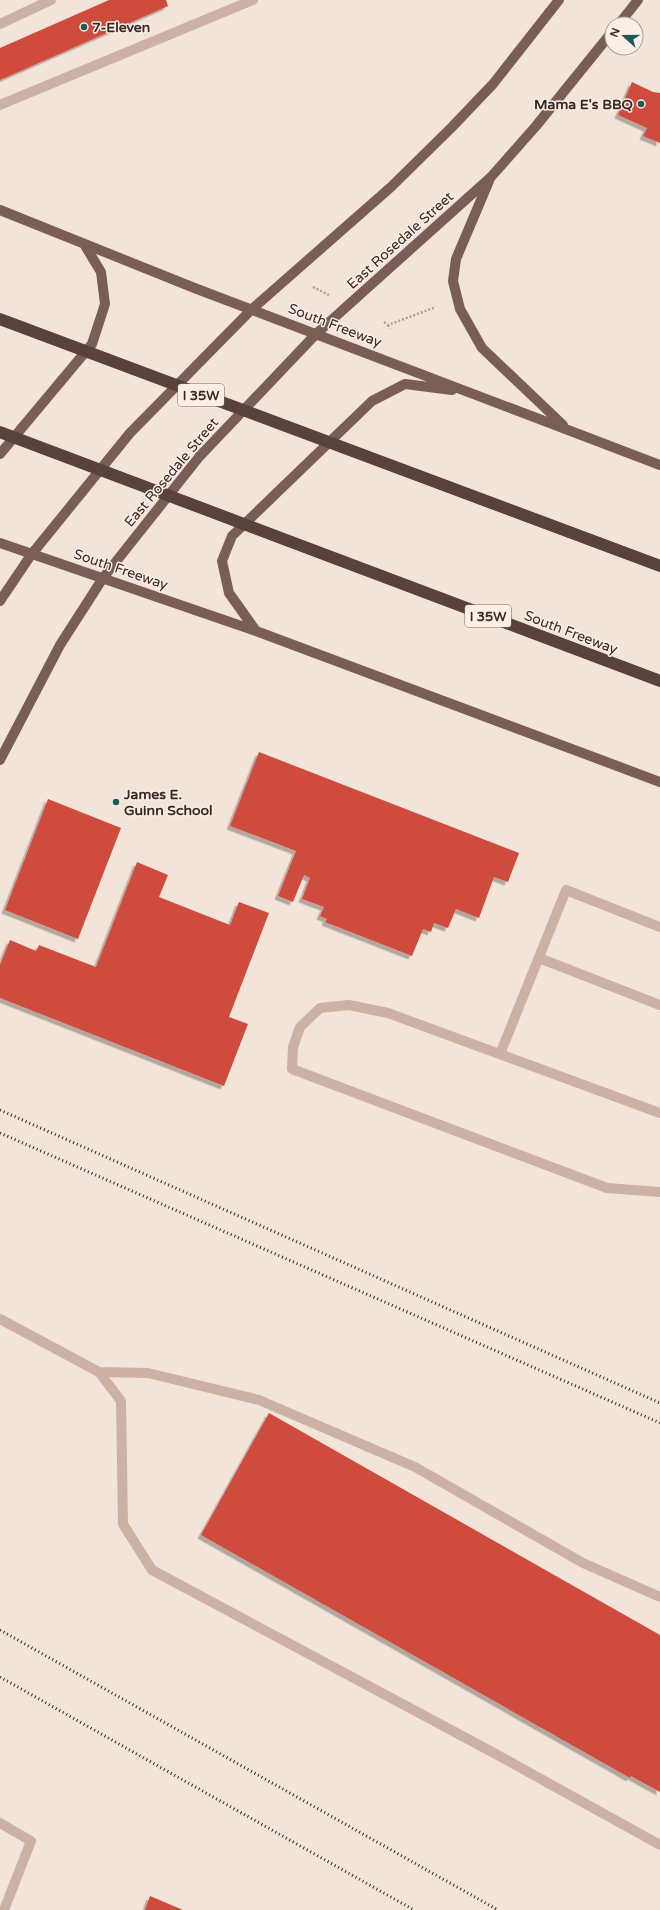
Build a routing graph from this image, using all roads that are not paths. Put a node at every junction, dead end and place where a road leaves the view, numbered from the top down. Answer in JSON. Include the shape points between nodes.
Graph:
{"nodes":[{"id":1,"x":51,"y":0,"type":"edge"},
{"id":2,"x":253,"y":0,"type":"edge"},
{"id":3,"x":559,"y":0,"type":"edge"},
{"id":4,"x":638,"y":0,"type":"edge"},
{"id":5,"x":625,"y":16,"type":"edge"},
{"id":6,"x":0,"y":24,"type":"edge"},
{"id":7,"x":604,"y":42,"type":"edge"},
{"id":8,"x":0,"y":106,"type":"edge"},
{"id":9,"x":491,"y":177,"type":"junction"},
{"id":10,"x":0,"y":210,"type":"edge"},
{"id":11,"x":84,"y":244,"type":"junction"},
{"id":12,"x":252,"y":310,"type":"junction"},
{"id":13,"x":0,"y":319,"type":"edge"},
{"id":14,"x":316,"y":334,"type":"junction"},
{"id":15,"x":470,"y":392,"type":"junction"},
{"id":16,"x":565,"y":428,"type":"junction"},
{"id":17,"x":0,"y":432,"type":"edge"},
{"id":18,"x":0,"y":454,"type":"edge"},
{"id":19,"x":660,"y":465,"type":"edge"},
{"id":20,"x":0,"y":543,"type":"edge"},
{"id":21,"x":31,"y":555,"type":"junction"},
{"id":22,"x":660,"y":566,"type":"edge"},
{"id":23,"x":103,"y":578,"type":"junction"},
{"id":24,"x":0,"y":601,"type":"edge"},
{"id":25,"x":256,"y":631,"type":"junction"},
{"id":26,"x":660,"y":681,"type":"edge"},
{"id":27,"x":0,"y":760,"type":"edge"},
{"id":28,"x":660,"y":782,"type":"edge"},
{"id":29,"x":660,"y":927,"type":"edge"},
{"id":30,"x":538,"y":958,"type":"junction"},
{"id":31,"x":660,"y":1005,"type":"edge"},
{"id":32,"x":500,"y":1054,"type":"junction"},
{"id":33,"x":660,"y":1113,"type":"edge"},
{"id":34,"x":660,"y":1192,"type":"edge"},
{"id":35,"x":0,"y":1319,"type":"edge"},
{"id":36,"x":99,"y":1372,"type":"junction"},
{"id":37,"x":660,"y":1597,"type":"edge"},
{"id":38,"x":0,"y":1823,"type":"edge"},
{"id":39,"x":660,"y":1845,"type":"edge"},
{"id":40,"x":4,"y":1910,"type":"edge"}],
"edges":[{"from":1,"to":6,"type":"lane"},
{"from":2,"to":8,"type":"lane"},
{"from":3,"to":12,"type":"main road","via":[[493,84],[452,127],[391,187]]},
{"from":4,"to":5,"type":"main road"},
{"from":7,"to":9,"type":"main road","name":"East Rosedale Street"},
{"from":9,"to":14,"type":"main road","name":"East Rosedale Street"},
{"from":9,"to":16,"type":"main road","via":[[456,259],[453,281],[460,309],[482,348]]},
{"from":10,"to":11,"type":"main road","name":"South Freeway"},
{"from":11,"to":12,"type":"main road","name":"South Freeway"},
{"from":11,"to":18,"type":"main road","via":[[101,272],[105,304],[92,344]]},
{"from":12,"to":14,"type":"main road","name":"South Freeway"},
{"from":12,"to":21,"type":"main road","via":[[130,432]]},
{"from":13,"to":22,"type":"highway","number":"I 35W"},
{"from":14,"to":15,"type":"main road","name":"South Freeway"},
{"from":14,"to":23,"type":"main road","name":"East Rosedale Street","via":[[199,457]]},
{"from":15,"to":16,"type":"main road","name":"South Freeway"},
{"from":15,"to":25,"type":"main road","via":[[405,384],[372,401],[232,536],[222,561],[229,593]]},
{"from":16,"to":19,"type":"main road","name":"South Freeway"},
{"from":17,"to":26,"type":"highway","name":"South Freeway","number":"I 35W"},
{"from":20,"to":21,"type":"main road","name":"South Freeway"},
{"from":21,"to":23,"type":"main road","name":"South Freeway"},
{"from":21,"to":24,"type":"main road"},
{"from":23,"to":25,"type":"main road","name":"South Freeway"},
{"from":23,"to":27,"type":"main road","name":"East Rosedale Street","via":[[60,645]]},
{"from":25,"to":28,"type":"main road","name":"South Freeway"},
{"from":29,"to":30,"type":"lane","via":[[566,890]]},
{"from":30,"to":31,"type":"lane"},
{"from":30,"to":32,"type":"lane"},
{"from":32,"to":33,"type":"lane"},
{"from":32,"to":34,"type":"lane","via":[[388,1013],[349,1005],[320,1008],[300,1027],[293,1047],[292,1069],[607,1188]]},
{"from":35,"to":36,"type":"lane"},
{"from":36,"to":37,"type":"lane","via":[[148,1374],[259,1400],[415,1467],[583,1563]]},
{"from":36,"to":39,"type":"lane","via":[[121,1401],[123,1524],[152,1570]]},
{"from":38,"to":40,"type":"lane","via":[[31,1841]]}]}
